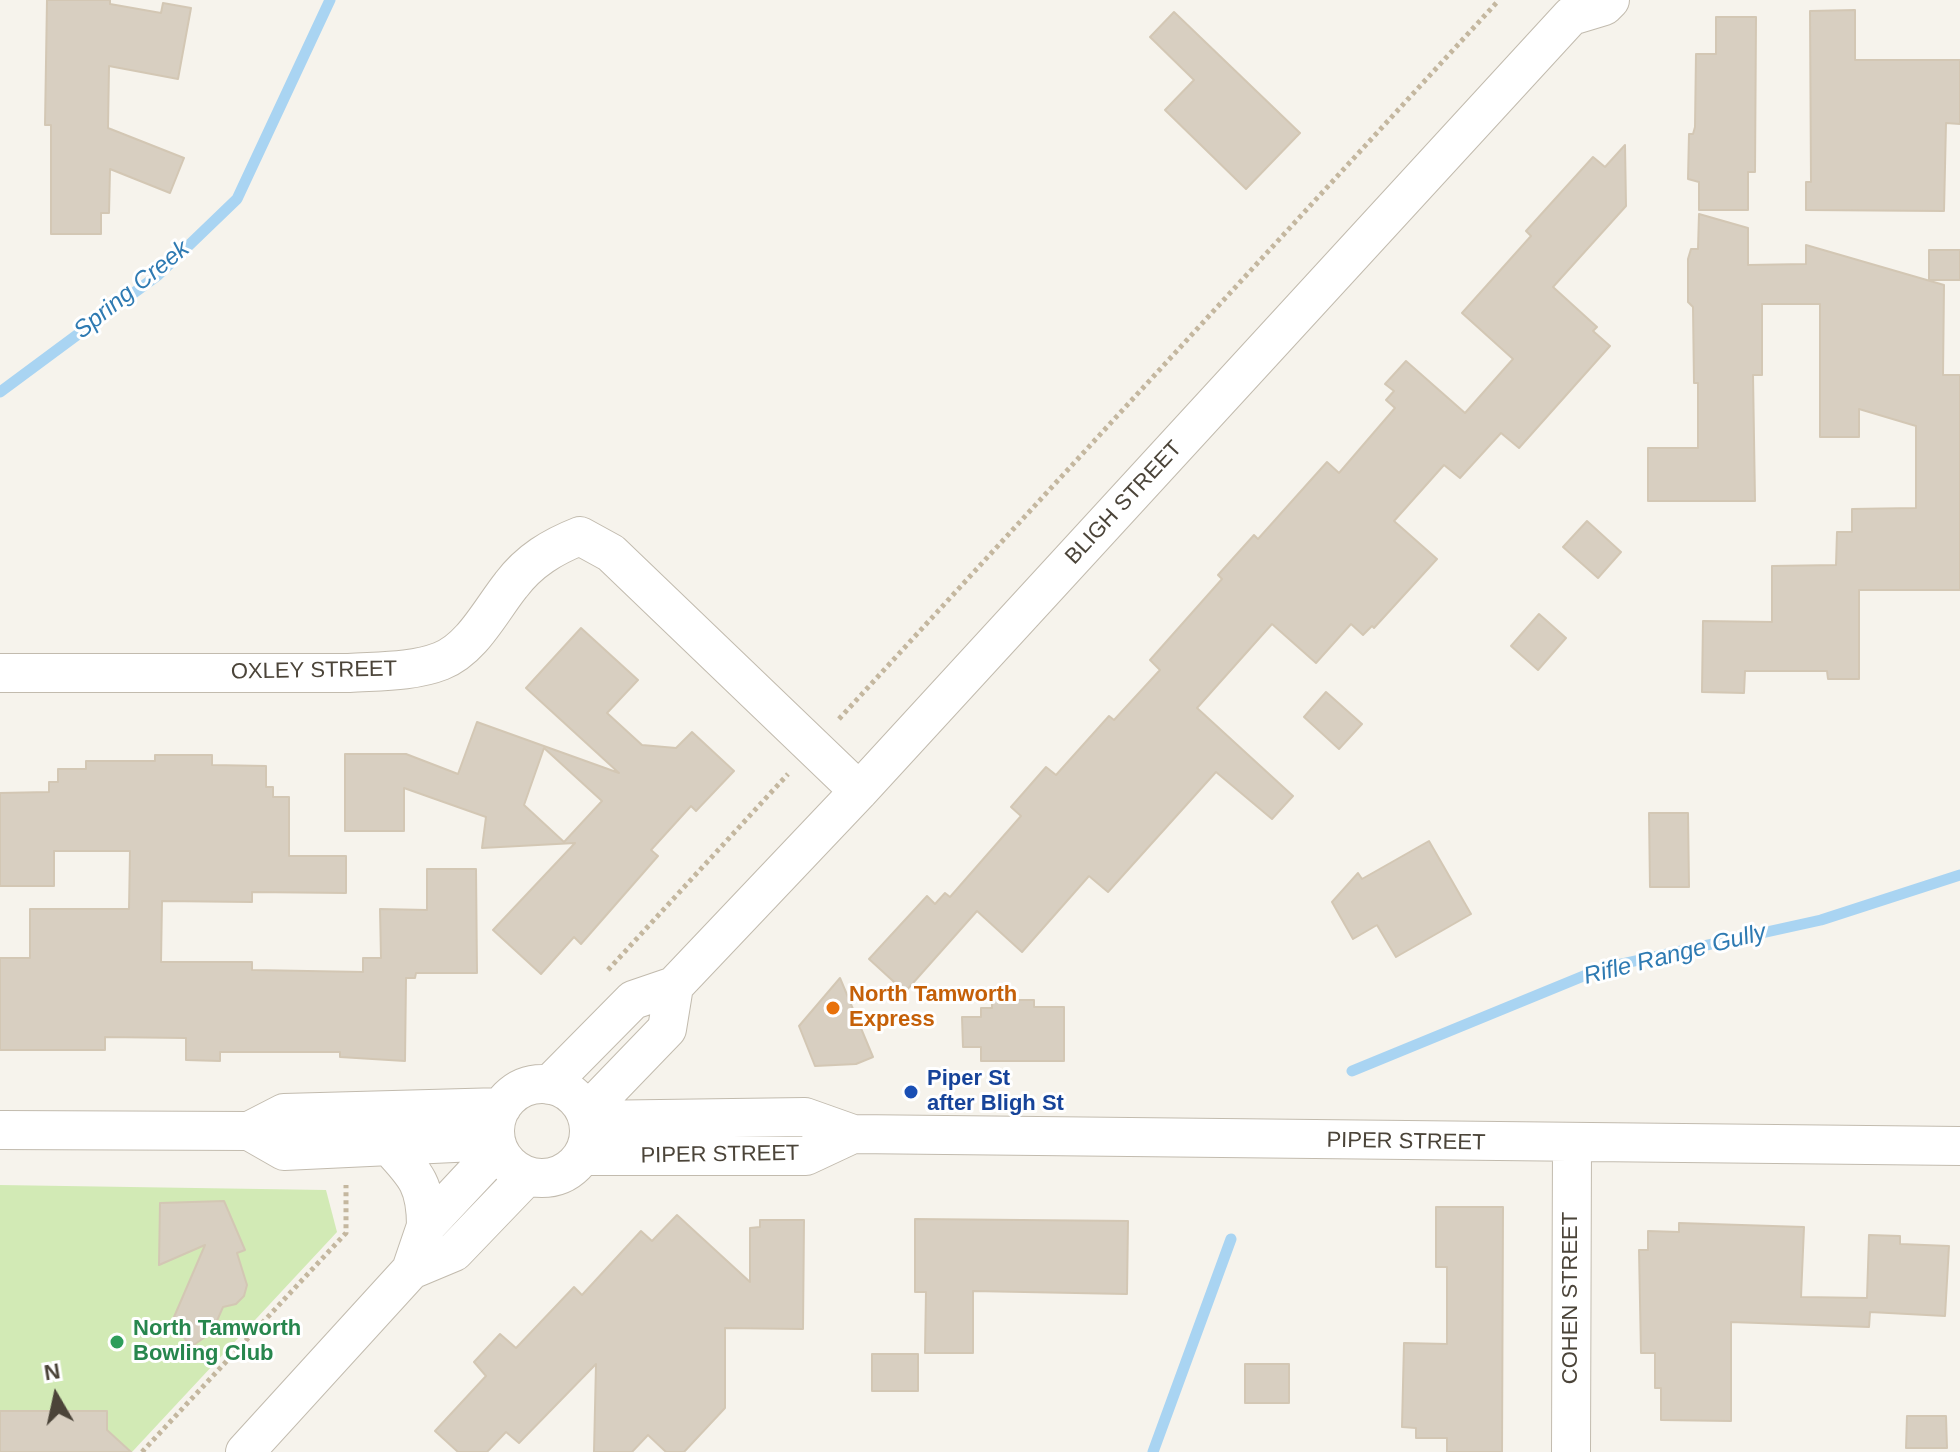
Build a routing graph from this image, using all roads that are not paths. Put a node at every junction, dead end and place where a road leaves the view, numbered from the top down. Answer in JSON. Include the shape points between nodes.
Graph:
{"nodes":[{"id":1,"x":1610,"y":0,"type":"edge"},
{"id":2,"x":1572,"y":8,"type":"edge"},
{"id":3,"x":0,"y":673,"type":"edge"},
{"id":4,"x":859,"y":791,"type":"junction"},
{"id":5,"x":674,"y":986,"type":"junction"},
{"id":6,"x":549,"y":1085,"type":"junction"},
{"id":7,"x":0,"y":1130,"type":"edge"},
{"id":8,"x":586,"y":1130,"type":"junction"},
{"id":9,"x":249,"y":1131,"type":"junction"},
{"id":10,"x":499,"y":1132,"type":"junction"},
{"id":11,"x":1572,"y":1144,"type":"junction"},
{"id":12,"x":389,"y":1146,"type":"junction"},
{"id":13,"x":1960,"y":1146,"type":"edge"},
{"id":14,"x":527,"y":1176,"type":"junction"},
{"id":15,"x":426,"y":1226,"type":"junction"},
{"id":16,"x":411,"y":1270,"type":"junction"},
{"id":17,"x":245,"y":1452,"type":"edge"},
{"id":18,"x":1571,"y":1452,"type":"edge"}],
"edges":[{"from":1,"to":2,"type":"street","name":"BLIGH STREET","via":[[1604,6]]},
{"from":2,"to":4,"type":"street","name":"BLIGH STREET"},
{"from":3,"to":4,"type":"street","name":"OXLEY STREET","via":[[349,673],[443,661],[476,633],[512,582],[550,547],[580,536],[611,553]]},
{"from":4,"to":5,"type":"street","name":"BLIGH STREET"},
{"from":5,"to":6,"type":"street","name":"BLIGH STREET","via":[[633,1000]]},
{"from":5,"to":8,"type":"street","via":[[667,1029]]},
{"from":6,"to":8,"type":"street","via":[[572,1094]]},
{"from":6,"to":10,"type":"street","via":[[522,1088]]},
{"from":7,"to":9,"type":"street"},
{"from":8,"to":11,"type":"street","name":"PIPER STREET","via":[[805,1117],[853,1134]]},
{"from":8,"to":14,"type":"street","via":[[575,1166],[552,1177]]},
{"from":9,"to":10,"type":"street","via":[[284,1113]]},
{"from":9,"to":12,"type":"street","via":[[284,1151]]},
{"from":10,"to":12,"type":"street"},
{"from":10,"to":14,"type":"street","via":[[515,1170]]},
{"from":10,"to":15,"type":"street"},
{"from":11,"to":13,"type":"street","name":"PIPER STREET"},
{"from":11,"to":18,"type":"street","name":"COHEN STREET"},
{"from":12,"to":15,"type":"street","via":[[415,1174],[426,1197]]},
{"from":14,"to":16,"type":"street","via":[[454,1252]]},
{"from":15,"to":16,"type":"street"},
{"from":16,"to":17,"type":"street"}]}
